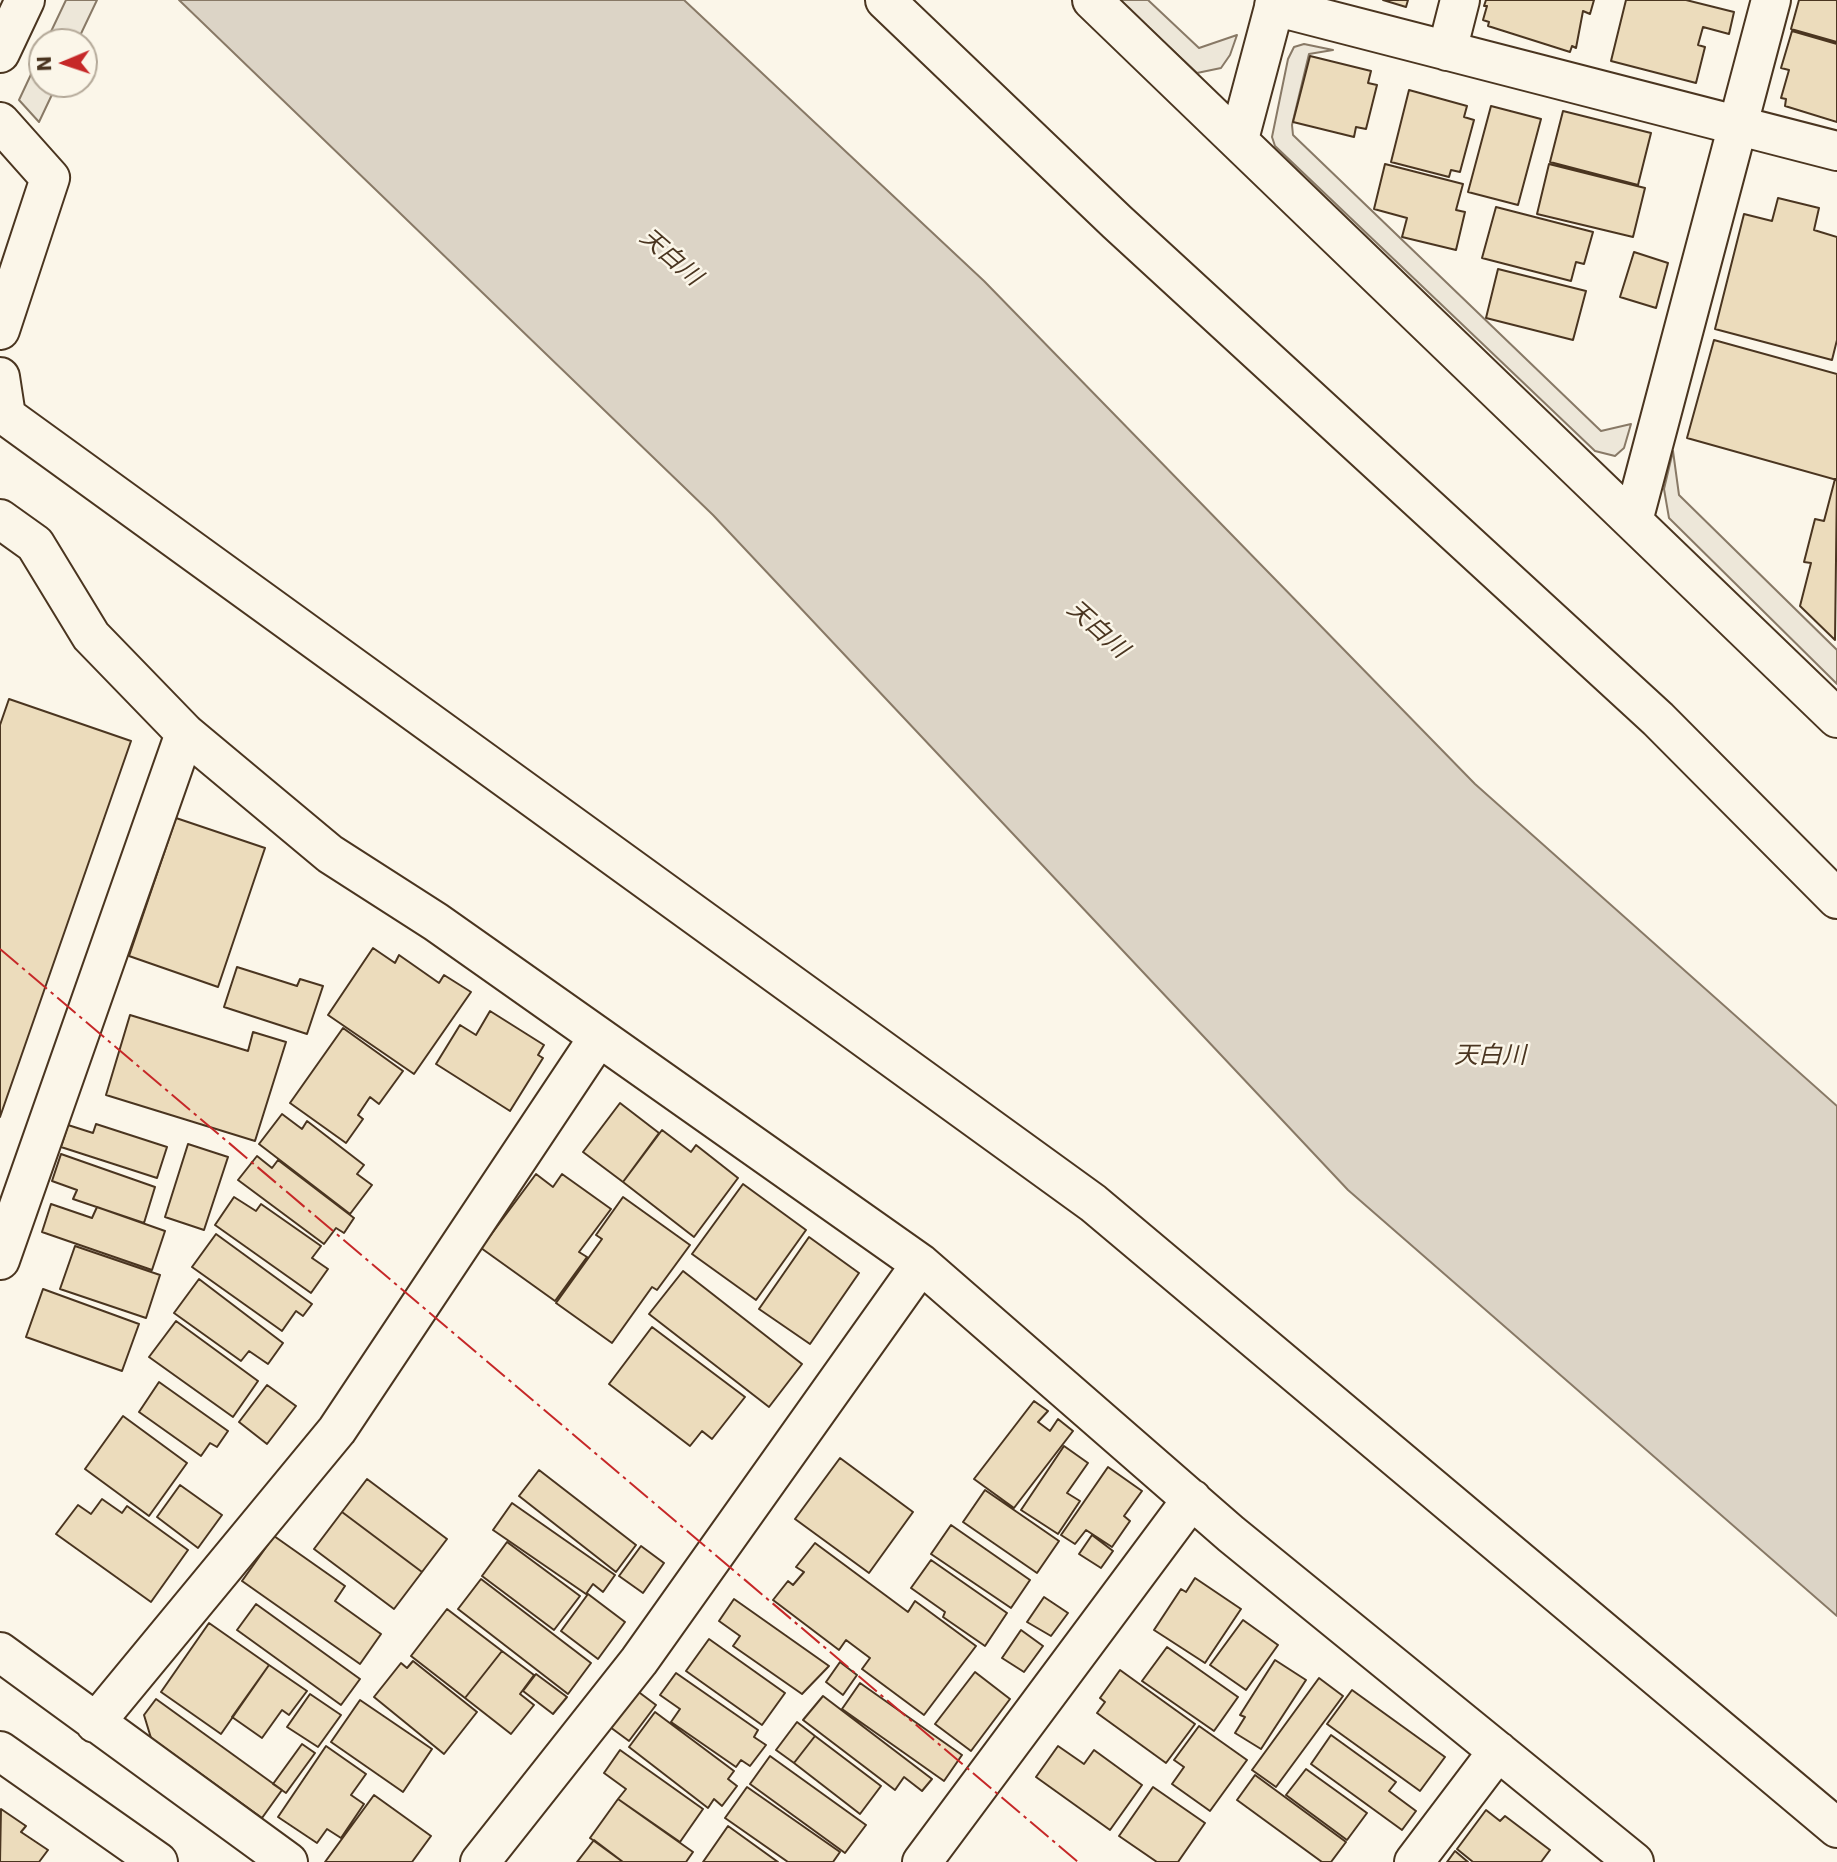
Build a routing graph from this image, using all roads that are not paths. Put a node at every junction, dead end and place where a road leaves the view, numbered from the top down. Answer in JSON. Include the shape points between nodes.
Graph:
{"nodes":[{"id":1,"x":25,"y":0,"type":"edge"},
{"id":2,"x":885,"y":0,"type":"edge"},
{"id":3,"x":1092,"y":0,"type":"edge"},
{"id":4,"x":1460,"y":0,"type":"edge"},
{"id":5,"x":1771,"y":0,"type":"edge"},
{"id":6,"x":1275,"y":3,"type":"edge"},
{"id":7,"x":1447,"y":51,"type":"junction"},
{"id":8,"x":0,"y":53,"type":"edge"},
{"id":9,"x":0,"y":122,"type":"edge"},
{"id":10,"x":1738,"y":125,"type":"junction"},
{"id":11,"x":1239,"y":139,"type":"junction"},
{"id":12,"x":1837,"y":151,"type":"edge"},
{"id":13,"x":0,"y":330,"type":"edge"},
{"id":14,"x":0,"y":377,"type":"edge"},
{"id":15,"x":0,"y":519,"type":"edge"},
{"id":16,"x":1633,"y":521,"type":"junction"},
{"id":17,"x":1837,"y":718,"type":"edge"},
{"id":18,"x":185,"y":733,"type":"junction"},
{"id":19,"x":1837,"y":899,"type":"edge"},
{"id":20,"x":598,"y":1038,"type":"junction"},
{"id":21,"x":0,"y":1260,"type":"edge"},
{"id":22,"x":921,"y":1264,"type":"junction"},
{"id":23,"x":1192,"y":1499,"type":"junction"},
{"id":24,"x":0,"y":1652,"type":"edge"},
{"id":25,"x":95,"y":1723,"type":"junction"},
{"id":26,"x":0,"y":1751,"type":"edge"},
{"id":27,"x":1498,"y":1751,"type":"junction"},
{"id":28,"x":1837,"y":1829,"type":"edge"},
{"id":29,"x":158,"y":1862,"type":"edge"},
{"id":30,"x":288,"y":1862,"type":"edge"},
{"id":31,"x":480,"y":1862,"type":"edge"},
{"id":32,"x":922,"y":1862,"type":"edge"},
{"id":33,"x":1414,"y":1862,"type":"edge"},
{"id":34,"x":1634,"y":1862,"type":"edge"}],
"edges":[{"from":1,"to":8,"type":"street"},
{"from":2,"to":19,"type":"street","via":[[1117,222],[1658,719]]},
{"from":3,"to":11,"type":"street"},
{"from":4,"to":7,"type":"street"},
{"from":5,"to":10,"type":"street"},
{"from":6,"to":7,"type":"street"},
{"from":6,"to":11,"type":"street"},
{"from":7,"to":10,"type":"street"},
{"from":9,"to":13,"type":"street","via":[[50,178]]},
{"from":10,"to":12,"type":"street"},
{"from":10,"to":16,"type":"street"},
{"from":11,"to":16,"type":"street"},
{"from":14,"to":28,"type":"street","via":[[6,416],[1093,1203]]},
{"from":15,"to":18,"type":"street","via":[[35,544],[91,636]]},
{"from":16,"to":17,"type":"street"},
{"from":18,"to":20,"type":"street","via":[[330,854],[436,922]]},
{"from":18,"to":21,"type":"street"},
{"from":20,"to":22,"type":"street"},
{"from":20,"to":25,"type":"street","via":[[337,1430]]},
{"from":22,"to":23,"type":"street"},
{"from":22,"to":31,"type":"street","via":[[639,1661]]},
{"from":23,"to":27,"type":"street"},
{"from":23,"to":32,"type":"street"},
{"from":24,"to":25,"type":"street"},
{"from":25,"to":30,"type":"street"},
{"from":26,"to":29,"type":"street"},
{"from":27,"to":33,"type":"street"},
{"from":27,"to":34,"type":"street"}]}
